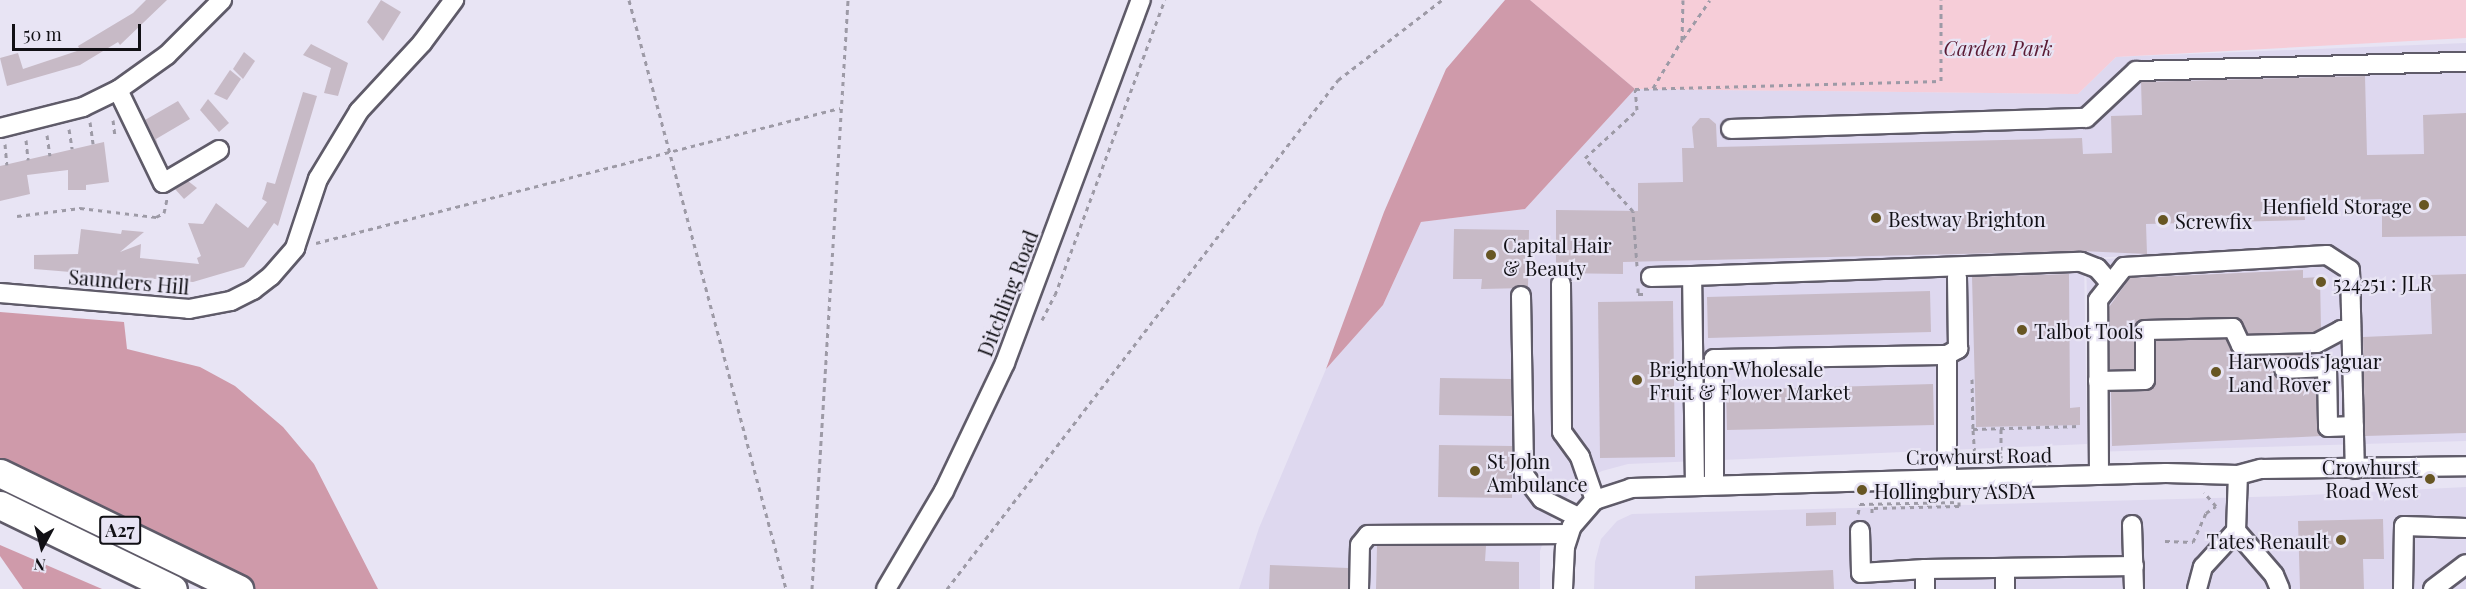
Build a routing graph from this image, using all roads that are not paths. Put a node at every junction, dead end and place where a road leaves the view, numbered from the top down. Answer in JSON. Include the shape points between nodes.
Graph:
{"nodes":[{"id":1,"x":222,"y":0,"type":"edge"},
{"id":2,"x":454,"y":0,"type":"edge"},
{"id":3,"x":1141,"y":0,"type":"edge"},
{"id":4,"x":2466,"y":62,"type":"edge"},
{"id":5,"x":118,"y":90,"type":"junction"},
{"id":6,"x":1731,"y":129,"type":"dead end"},
{"id":7,"x":2,"y":136,"type":"edge"},
{"id":8,"x":219,"y":150,"type":"dead end"},
{"id":9,"x":1692,"y":276,"type":"junction"},
{"id":10,"x":1958,"y":277,"type":"dead end"},
{"id":11,"x":1644,"y":281,"type":"road end"},
{"id":12,"x":2109,"y":282,"type":"junction"},
{"id":13,"x":1561,"y":284,"type":"dead end"},
{"id":14,"x":0,"y":293,"type":"edge"},
{"id":15,"x":1521,"y":297,"type":"dead end"},
{"id":16,"x":2351,"y":330,"type":"junction"},
{"id":17,"x":1947,"y":355,"type":"junction"},
{"id":18,"x":2284,"y":369,"type":"dead end"},
{"id":19,"x":2097,"y":381,"type":"junction"},
{"id":20,"x":2354,"y":426,"type":"junction"},
{"id":21,"x":2466,"y":466,"type":"edge"},
{"id":22,"x":2355,"y":469,"type":"junction"},
{"id":23,"x":0,"y":473,"type":"edge"},
{"id":24,"x":2099,"y":475,"type":"junction"},
{"id":25,"x":2238,"y":475,"type":"junction"},
{"id":26,"x":1947,"y":478,"type":"junction"},
{"id":27,"x":1714,"y":484,"type":"junction"},
{"id":28,"x":1695,"y":485,"type":"junction"},
{"id":29,"x":1595,"y":500,"type":"junction"},
{"id":30,"x":0,"y":505,"type":"edge"},
{"id":31,"x":1578,"y":517,"type":"junction"},
{"id":32,"x":2133,"y":525,"type":"dead end"},
{"id":33,"x":2466,"y":528,"type":"edge"},
{"id":34,"x":1860,"y":531,"type":"dead end"},
{"id":35,"x":2236,"y":531,"type":"junction"},
{"id":36,"x":1568,"y":534,"type":"junction"},
{"id":37,"x":2466,"y":564,"type":"edge"},
{"id":38,"x":2134,"y":566,"type":"junction"},
{"id":39,"x":2005,"y":568,"type":"junction"},
{"id":40,"x":1925,"y":569,"type":"junction"},
{"id":41,"x":173,"y":589,"type":"edge"},
{"id":42,"x":239,"y":589,"type":"edge"},
{"id":43,"x":886,"y":589,"type":"edge"},
{"id":44,"x":1359,"y":589,"type":"edge"},
{"id":45,"x":1563,"y":589,"type":"edge"},
{"id":46,"x":1925,"y":589,"type":"edge"},
{"id":47,"x":2005,"y":589,"type":"edge"},
{"id":48,"x":2134,"y":589,"type":"edge"},
{"id":49,"x":2198,"y":589,"type":"edge"},
{"id":50,"x":2280,"y":589,"type":"edge"},
{"id":51,"x":2403,"y":589,"type":"edge"},
{"id":52,"x":2433,"y":589,"type":"edge"}],
"edges":[{"from":1,"to":5,"type":"street","via":[[167,55]]},
{"from":2,"to":14,"type":"street","name":"Saunders Hill","via":[[422,43],[382,83],[337,144],[318,179],[299,240],[263,283],[231,301],[197,309]]},
{"from":3,"to":43,"type":"street","name":"Ditchling Road","via":[[1005,363],[944,491]]},
{"from":4,"to":6,"type":"street","via":[[2136,71],[2086,118]]},
{"from":5,"to":7,"type":"street"},
{"from":5,"to":8,"type":"street","via":[[163,183]]},
{"from":9,"to":11,"type":"street"},
{"from":9,"to":12,"type":"street","via":[[2082,262],[2097,268]]},
{"from":9,"to":28,"type":"street"},
{"from":10,"to":17,"type":"street","via":[[1958,349]]},
{"from":12,"to":16,"type":"street","via":[[2124,267],[2327,255],[2350,270]]},
{"from":12,"to":19,"type":"street","via":[[2098,300]]},
{"from":13,"to":29,"type":"street","via":[[1562,432],[1580,457]]},
{"from":15,"to":31,"type":"street","via":[[1524,475],[1542,499]]},
{"from":16,"to":19,"type":"street","via":[[2341,330],[2317,343],[2241,345],[2233,328],[2145,330],[2145,380]]},
{"from":16,"to":20,"type":"street"},
{"from":17,"to":26,"type":"street"},
{"from":17,"to":27,"type":"street","via":[[1714,359]]},
{"from":18,"to":20,"type":"street","via":[[2327,367],[2328,428]]},
{"from":19,"to":24,"type":"street"},
{"from":20,"to":22,"type":"street"},
{"from":21,"to":22,"type":"street","name":"Crowhurst Road"},
{"from":22,"to":25,"type":"street","name":"Crowhurst Road","via":[[2261,469]]},
{"from":23,"to":42,"type":"highway","number":"A27"},
{"from":24,"to":25,"type":"street","name":"Crowhurst Road"},
{"from":24,"to":26,"type":"street","name":"Crowhurst Road"},
{"from":25,"to":35,"type":"street"},
{"from":26,"to":27,"type":"street","name":"Crowhurst Road"},
{"from":27,"to":28,"type":"street","name":"Crowhurst Road"},
{"from":28,"to":29,"type":"street","name":"Crowhurst Road","via":[[1619,489]]},
{"from":29,"to":31,"type":"street","name":"Crowhurst Road"},
{"from":30,"to":41,"type":"highway","number":"A27"},
{"from":31,"to":36,"type":"street","name":"Crowhurst Road"},
{"from":32,"to":38,"type":"street"},
{"from":33,"to":51,"type":"street","via":[[2404,526]]},
{"from":34,"to":40,"type":"street","via":[[1862,573]]},
{"from":35,"to":49,"type":"street","via":[[2203,567]]},
{"from":35,"to":50,"type":"street","via":[[2274,575]]},
{"from":36,"to":44,"type":"street","via":[[1368,535],[1360,545]]},
{"from":36,"to":45,"type":"street","name":"Crowhurst Road"},
{"from":37,"to":52,"type":"street"},
{"from":38,"to":39,"type":"street"},
{"from":38,"to":48,"type":"street"},
{"from":39,"to":40,"type":"street"},
{"from":39,"to":47,"type":"street"},
{"from":40,"to":46,"type":"street"}]}
